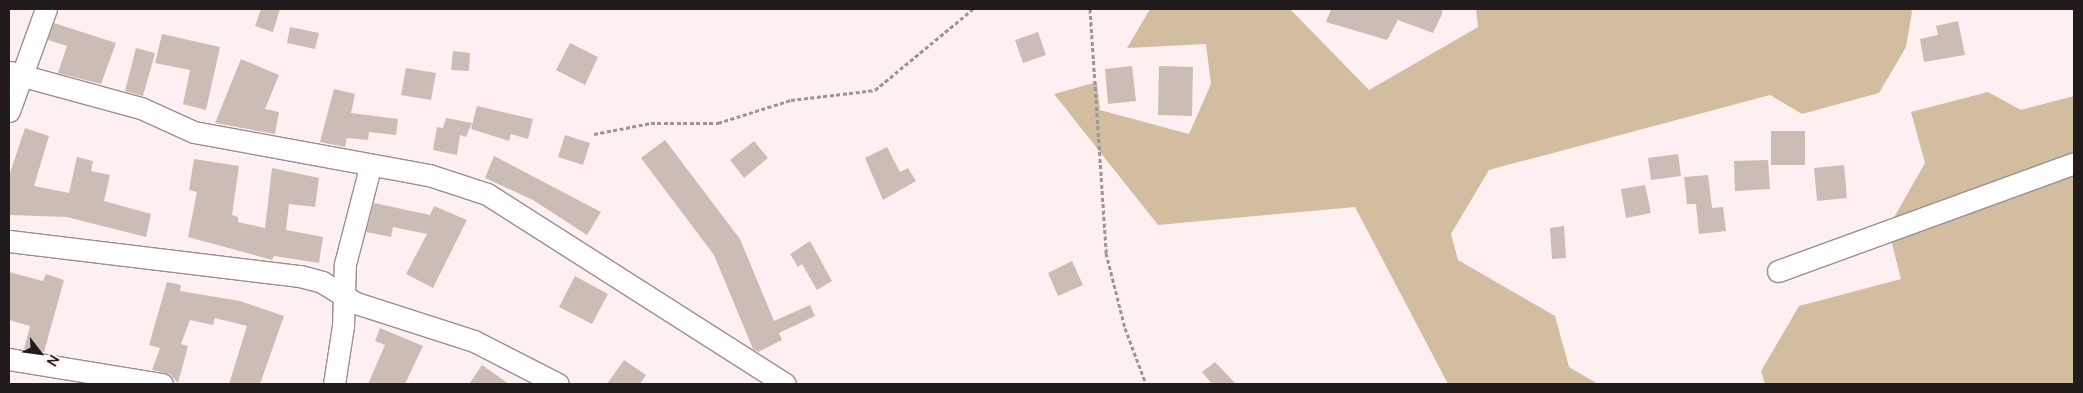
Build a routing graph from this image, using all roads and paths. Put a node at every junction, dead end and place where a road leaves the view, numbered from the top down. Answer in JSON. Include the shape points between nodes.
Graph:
{"nodes":[{"id":1,"x":46,"y":9,"type":"edge"},
{"id":2,"x":973,"y":9,"type":"edge"},
{"id":3,"x":1090,"y":9,"type":"edge"},
{"id":4,"x":15,"y":75,"type":"edge"},
{"id":5,"x":9,"y":111,"type":"edge"},
{"id":6,"x":594,"y":134,"type":"dead end"},
{"id":7,"x":2074,"y":163,"type":"edge"},
{"id":8,"x":370,"y":167,"type":"junction"},
{"id":9,"x":9,"y":241,"type":"edge"},
{"id":10,"x":1778,"y":271,"type":"dead end"},
{"id":11,"x":342,"y":295,"type":"junction"},
{"id":12,"x":9,"y":359,"type":"edge"},
{"id":13,"x":162,"y":384,"type":"edge"},
{"id":14,"x":334,"y":384,"type":"edge"},
{"id":15,"x":558,"y":384,"type":"edge"},
{"id":16,"x":785,"y":384,"type":"edge"},
{"id":17,"x":1146,"y":384,"type":"edge"}],
"edges":[{"from":1,"to":4,"type":"street"},
{"from":2,"to":6,"type":"path","via":[[875,90],[790,100],[718,122],[651,123]]},
{"from":3,"to":17,"type":"path","via":[[1106,252],[1125,328]]},
{"from":4,"to":5,"type":"street"},
{"from":4,"to":8,"type":"street","via":[[140,108],[194,132],[304,150]]},
{"from":7,"to":10,"type":"street"},
{"from":8,"to":11,"type":"street","via":[[345,264]]},
{"from":8,"to":16,"type":"street","via":[[429,175],[487,194]]},
{"from":9,"to":11,"type":"street","via":[[300,276],[322,282]]},
{"from":11,"to":14,"type":"street","via":[[343,326]]},
{"from":11,"to":15,"type":"street","via":[[474,341]]},
{"from":12,"to":13,"type":"street"}]}
